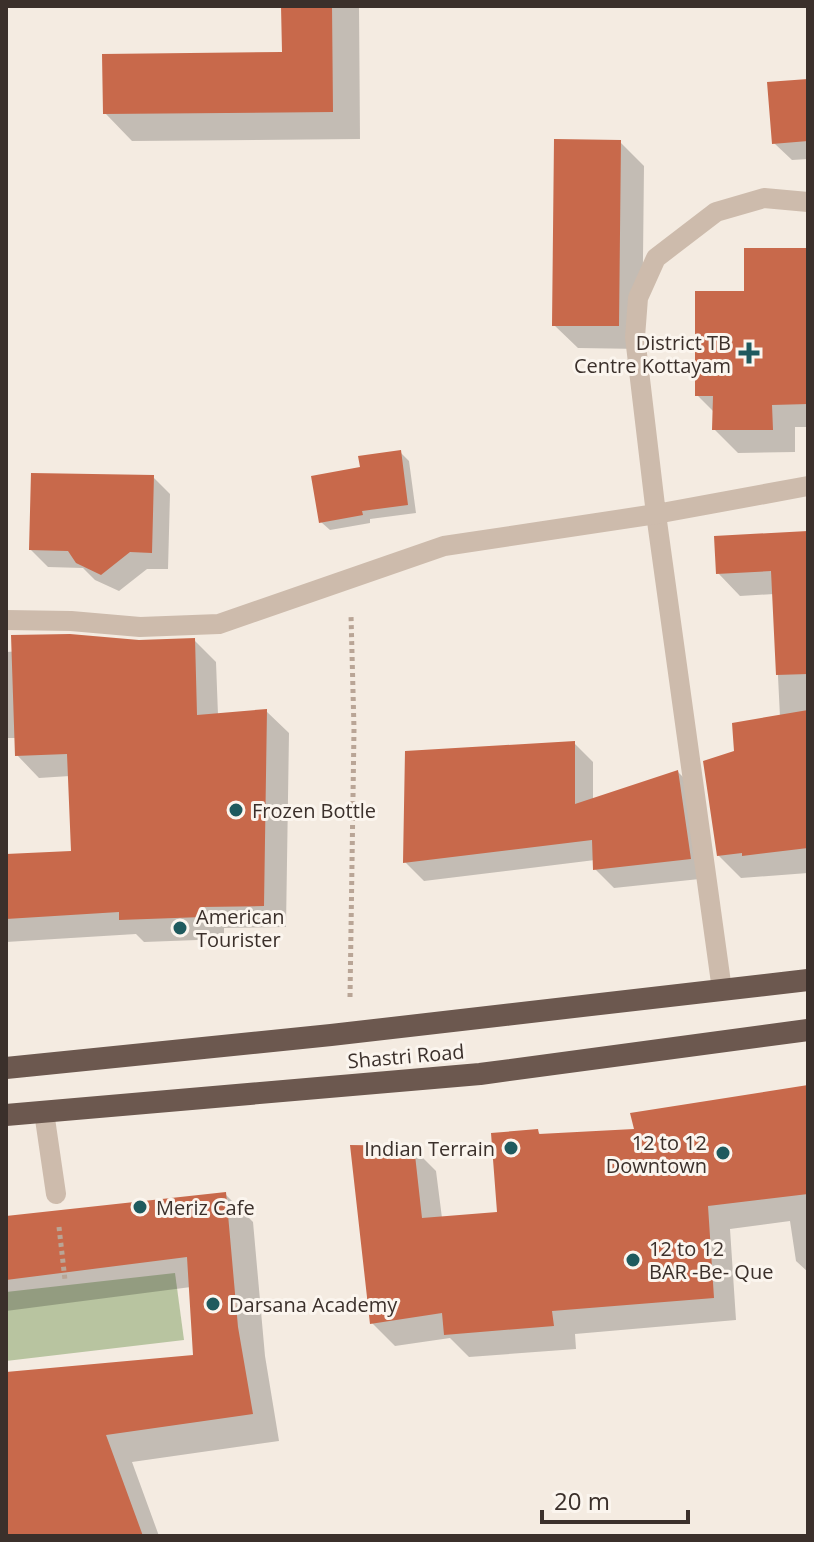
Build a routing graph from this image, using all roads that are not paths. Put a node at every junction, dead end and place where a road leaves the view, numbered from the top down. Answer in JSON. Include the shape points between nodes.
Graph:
{"nodes":[{"id":1,"x":808,"y":202,"type":"edge"},
{"id":2,"x":808,"y":486,"type":"edge"},
{"id":3,"x":656,"y":514,"type":"junction"},
{"id":4,"x":6,"y":620,"type":"edge"},
{"id":5,"x":808,"y":980,"type":"edge"},
{"id":6,"x":722,"y":990,"type":"junction"},
{"id":7,"x":808,"y":1030,"type":"edge"},
{"id":8,"x":6,"y":1068,"type":"edge"},
{"id":9,"x":44,"y":1112,"type":"junction"},
{"id":10,"x":6,"y":1115,"type":"edge"},
{"id":11,"x":56,"y":1194,"type":"road end"}],
"edges":[{"from":1,"to":3,"type":"street","via":[[764,198],[716,212],[656,258],[638,298],[635,337]]},
{"from":2,"to":3,"type":"street"},
{"from":3,"to":4,"type":"street","via":[[444,546],[219,624],[140,627]]},
{"from":3,"to":6,"type":"street"},
{"from":5,"to":6,"type":"highway","name":"Shastri Road"},
{"from":6,"to":8,"type":"highway","name":"Shastri Road"},
{"from":7,"to":9,"type":"highway","name":"Shastri Road","via":[[480,1074]]},
{"from":9,"to":10,"type":"highway","name":"Shastri Road"},
{"from":9,"to":11,"type":"street"}]}
